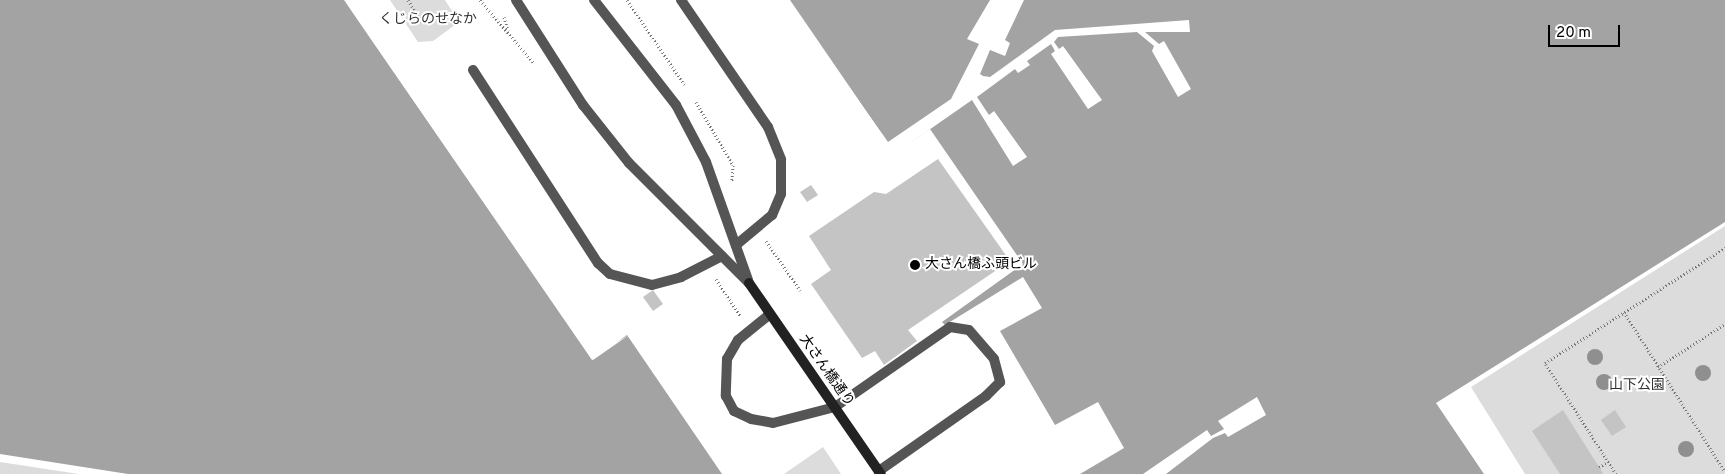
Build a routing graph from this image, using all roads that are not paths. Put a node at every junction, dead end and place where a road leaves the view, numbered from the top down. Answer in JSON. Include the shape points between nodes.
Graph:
{"nodes":[{"id":1,"x":516,"y":0,"type":"edge"},
{"id":2,"x":594,"y":0,"type":"edge"},
{"id":3,"x":681,"y":0,"type":"edge"},
{"id":4,"x":473,"y":70,"type":"dead end"},
{"id":5,"x":736,"y":245,"type":"junction"},
{"id":6,"x":722,"y":256,"type":"junction"},
{"id":7,"x":749,"y":283,"type":"junction"},
{"id":8,"x":770,"y":314,"type":"junction"},
{"id":9,"x":835,"y":407,"type":"junction"},
{"id":10,"x":880,"y":472,"type":"edge"}],
"edges":[{"from":1,"to":6,"type":"lane","via":[[583,105],[629,163]]},
{"from":2,"to":5,"type":"lane","via":[[676,105],[706,162]]},
{"from":3,"to":5,"type":"lane","via":[[768,127],[781,160],[780,194],[772,216]]},
{"from":4,"to":6,"type":"lane","via":[[598,263],[610,274],[652,284],[680,277]]},
{"from":5,"to":7,"type":"lane"},
{"from":6,"to":7,"type":"lane"},
{"from":7,"to":8,"type":"street","name":"大さん橋通り"},
{"from":8,"to":9,"type":"street","name":"大さん橋通り"},
{"from":8,"to":9,"type":"lane","via":[[738,340],[726,359],[723,386],[734,411],[773,422]]},
{"from":9,"to":10,"type":"street","name":"大さん橋通り"},
{"from":9,"to":10,"type":"lane","via":[[950,327],[969,330],[994,359],[1000,382],[986,396]]}]}
